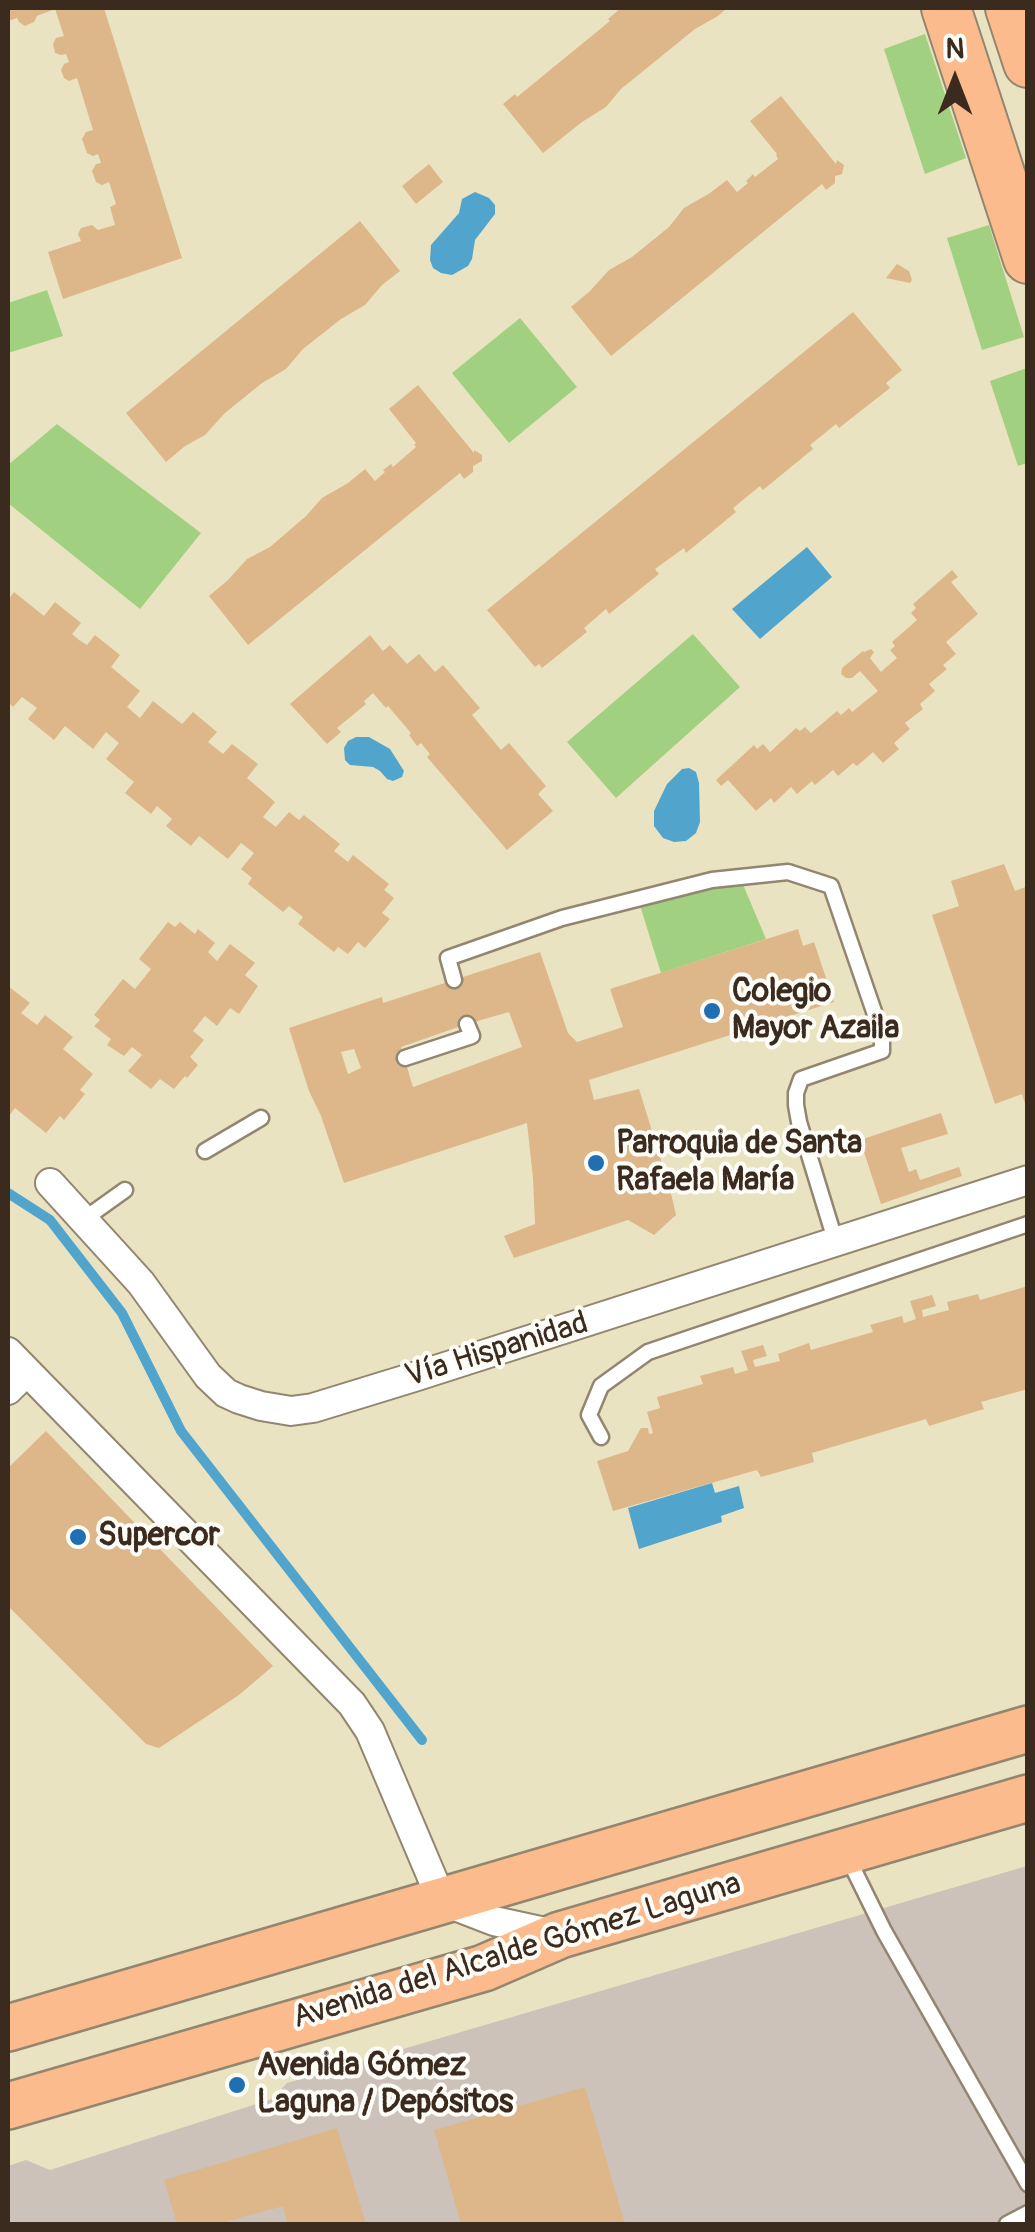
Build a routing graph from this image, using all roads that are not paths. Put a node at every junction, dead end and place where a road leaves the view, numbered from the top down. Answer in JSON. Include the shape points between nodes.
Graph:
{"nodes":[{"id":1,"x":946,"y":8,"type":"edge"},
{"id":2,"x":1010,"y":8,"type":"edge"},
{"id":3,"x":1028,"y":63,"type":"edge"},
{"id":4,"x":1028,"y":259,"type":"edge"},
{"id":5,"x":454,"y":980,"type":"dead end"},
{"id":6,"x":468,"y":1024,"type":"dead end"},
{"id":7,"x":405,"y":1058,"type":"dead end"},
{"id":8,"x":261,"y":1118,"type":"dead end"},
{"id":9,"x":205,"y":1151,"type":"dead end"},
{"id":10,"x":1028,"y":1180,"type":"edge"},
{"id":11,"x":50,"y":1183,"type":"dead end"},
{"id":12,"x":125,"y":1190,"type":"dead end"},
{"id":13,"x":84,"y":1220,"type":"junction"},
{"id":14,"x":1028,"y":1224,"type":"edge"},
{"id":15,"x":836,"y":1243,"type":"junction"},
{"id":16,"x":14,"y":1371,"type":"edge"},
{"id":17,"x":601,"y":1437,"type":"dead end"},
{"id":18,"x":1028,"y":1729,"type":"edge"},
{"id":19,"x":1028,"y":1798,"type":"edge"},
{"id":20,"x":845,"y":1852,"type":"junction"},
{"id":21,"x":442,"y":1901,"type":"junction"},
{"id":22,"x":560,"y":1935,"type":"junction"},
{"id":23,"x":8,"y":2028,"type":"edge"},
{"id":24,"x":8,"y":2106,"type":"edge"},
{"id":25,"x":1028,"y":2184,"type":"edge"},
{"id":26,"x":1028,"y":2213,"type":"edge"},
{"id":27,"x":1006,"y":2224,"type":"edge"}],
"edges":[{"from":1,"to":4,"type":"highway"},
{"from":2,"to":3,"type":"highway"},
{"from":5,"to":15,"type":"lane","via":[[448,958],[562,918],[712,880],[788,872],[830,886],[882,1035],[882,1052],[801,1079],[796,1093]]},
{"from":6,"to":7,"type":"lane","via":[[472,1036]]},
{"from":8,"to":9,"type":"lane"},
{"from":10,"to":15,"type":"street","name":"Vía Hispanidad"},
{"from":11,"to":13,"type":"street","name":"Vía Hispanidad"},
{"from":12,"to":13,"type":"lane"},
{"from":13,"to":15,"type":"street","name":"Vía Hispanidad","via":[[141,1283],[208,1376],[239,1399],[290,1411]]},
{"from":14,"to":17,"type":"lane","via":[[648,1352],[602,1386],[589,1415]]},
{"from":16,"to":21,"type":"street","via":[[352,1704],[370,1731]]},
{"from":18,"to":21,"type":"main road","name":"Avenida del Alcalde Gómez Laguna"},
{"from":19,"to":20,"type":"main road","name":"Avenida del Alcalde Gómez Laguna"},
{"from":20,"to":22,"type":"main road","name":"Avenida del Alcalde Gómez Laguna"},
{"from":20,"to":25,"type":"lane"},
{"from":21,"to":22,"type":"street"},
{"from":21,"to":23,"type":"main road","name":"Avenida del Alcalde Gómez Laguna"},
{"from":22,"to":24,"type":"main road","name":"Avenida del Alcalde Gómez Laguna","via":[[484,1968]]},
{"from":26,"to":27,"type":"lane"}]}
